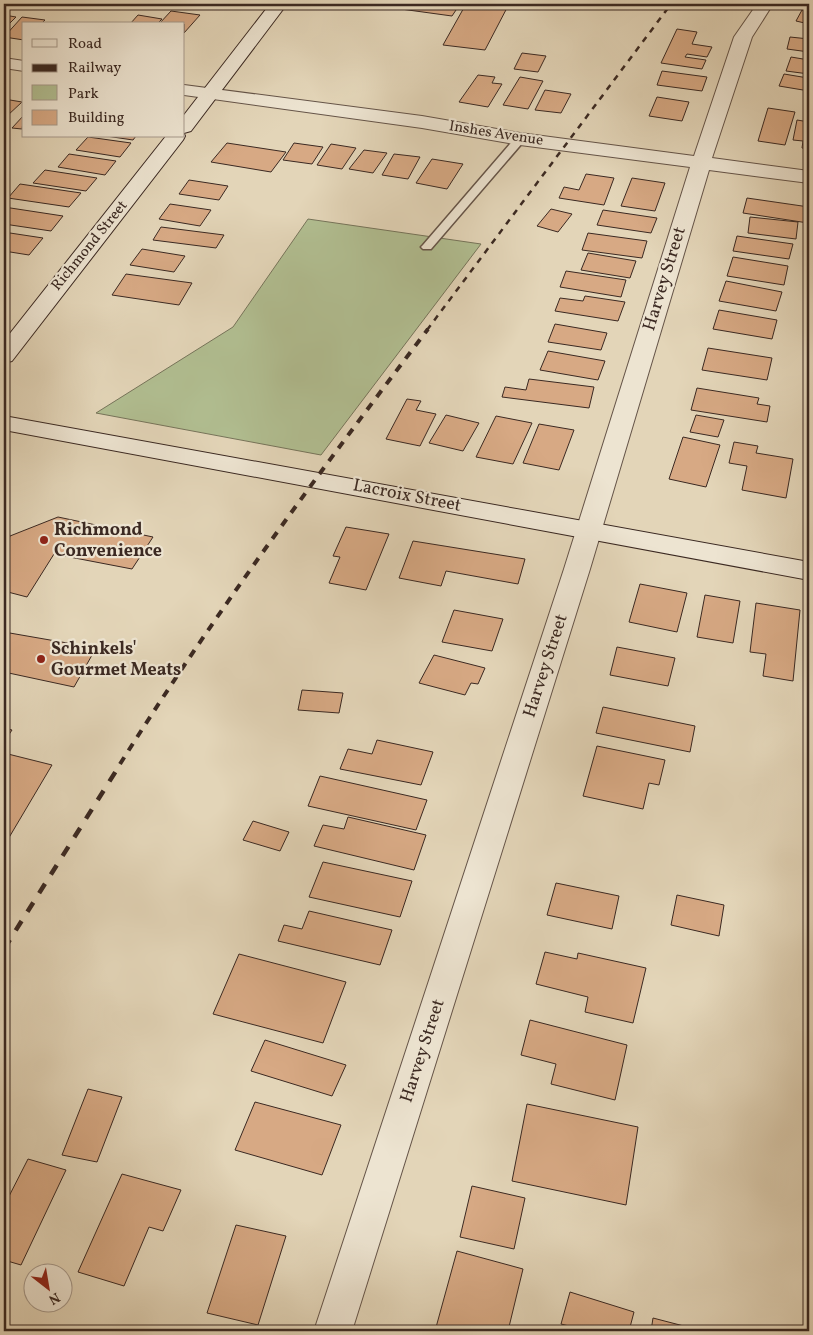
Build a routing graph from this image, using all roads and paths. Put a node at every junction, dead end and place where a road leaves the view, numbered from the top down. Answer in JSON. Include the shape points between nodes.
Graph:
{"nodes":[{"id":1,"x":279,"y":4,"type":"edge"},
{"id":2,"x":765,"y":4,"type":"edge"},
{"id":3,"x":4,"y":63,"type":"edge"},
{"id":4,"x":22,"y":66,"type":"edge"},
{"id":5,"x":185,"y":90,"type":"edge"},
{"id":6,"x":210,"y":94,"type":"junction"},
{"id":7,"x":185,"y":126,"type":"edge"},
{"id":8,"x":174,"y":138,"type":"edge"},
{"id":9,"x":520,"y":139,"type":"junction"},
{"id":10,"x":701,"y":163,"type":"junction"},
{"id":11,"x":809,"y":177,"type":"edge"},
{"id":12,"x":427,"y":247,"type":"dead end"},
{"id":13,"x":4,"y":356,"type":"edge"},
{"id":14,"x":4,"y":423,"type":"edge"},
{"id":15,"x":588,"y":530,"type":"junction"},
{"id":16,"x":809,"y":571,"type":"edge"},
{"id":17,"x":333,"y":1331,"type":"edge"}],
"edges":[{"from":1,"to":6,"type":"street"},
{"from":2,"to":10,"type":"street","name":"Harvey Street","via":[[743,37]]},
{"from":3,"to":4,"type":"street"},
{"from":5,"to":6,"type":"street","name":"Inshes Avenue"},
{"from":6,"to":7,"type":"street"},
{"from":6,"to":9,"type":"street","name":"Inshes Avenue","via":[[422,122]]},
{"from":8,"to":13,"type":"street","name":"Richmond Street"},
{"from":9,"to":10,"type":"street","name":"Inshes Avenue"},
{"from":9,"to":12,"type":"lane"},
{"from":10,"to":11,"type":"street","name":"Inshes Avenue"},
{"from":10,"to":15,"type":"street","name":"Harvey Street"},
{"from":14,"to":15,"type":"street","name":"Lacroix Street"},
{"from":15,"to":16,"type":"street","name":"Lacroix Street"},
{"from":15,"to":17,"type":"street","name":"Harvey Street"}]}
